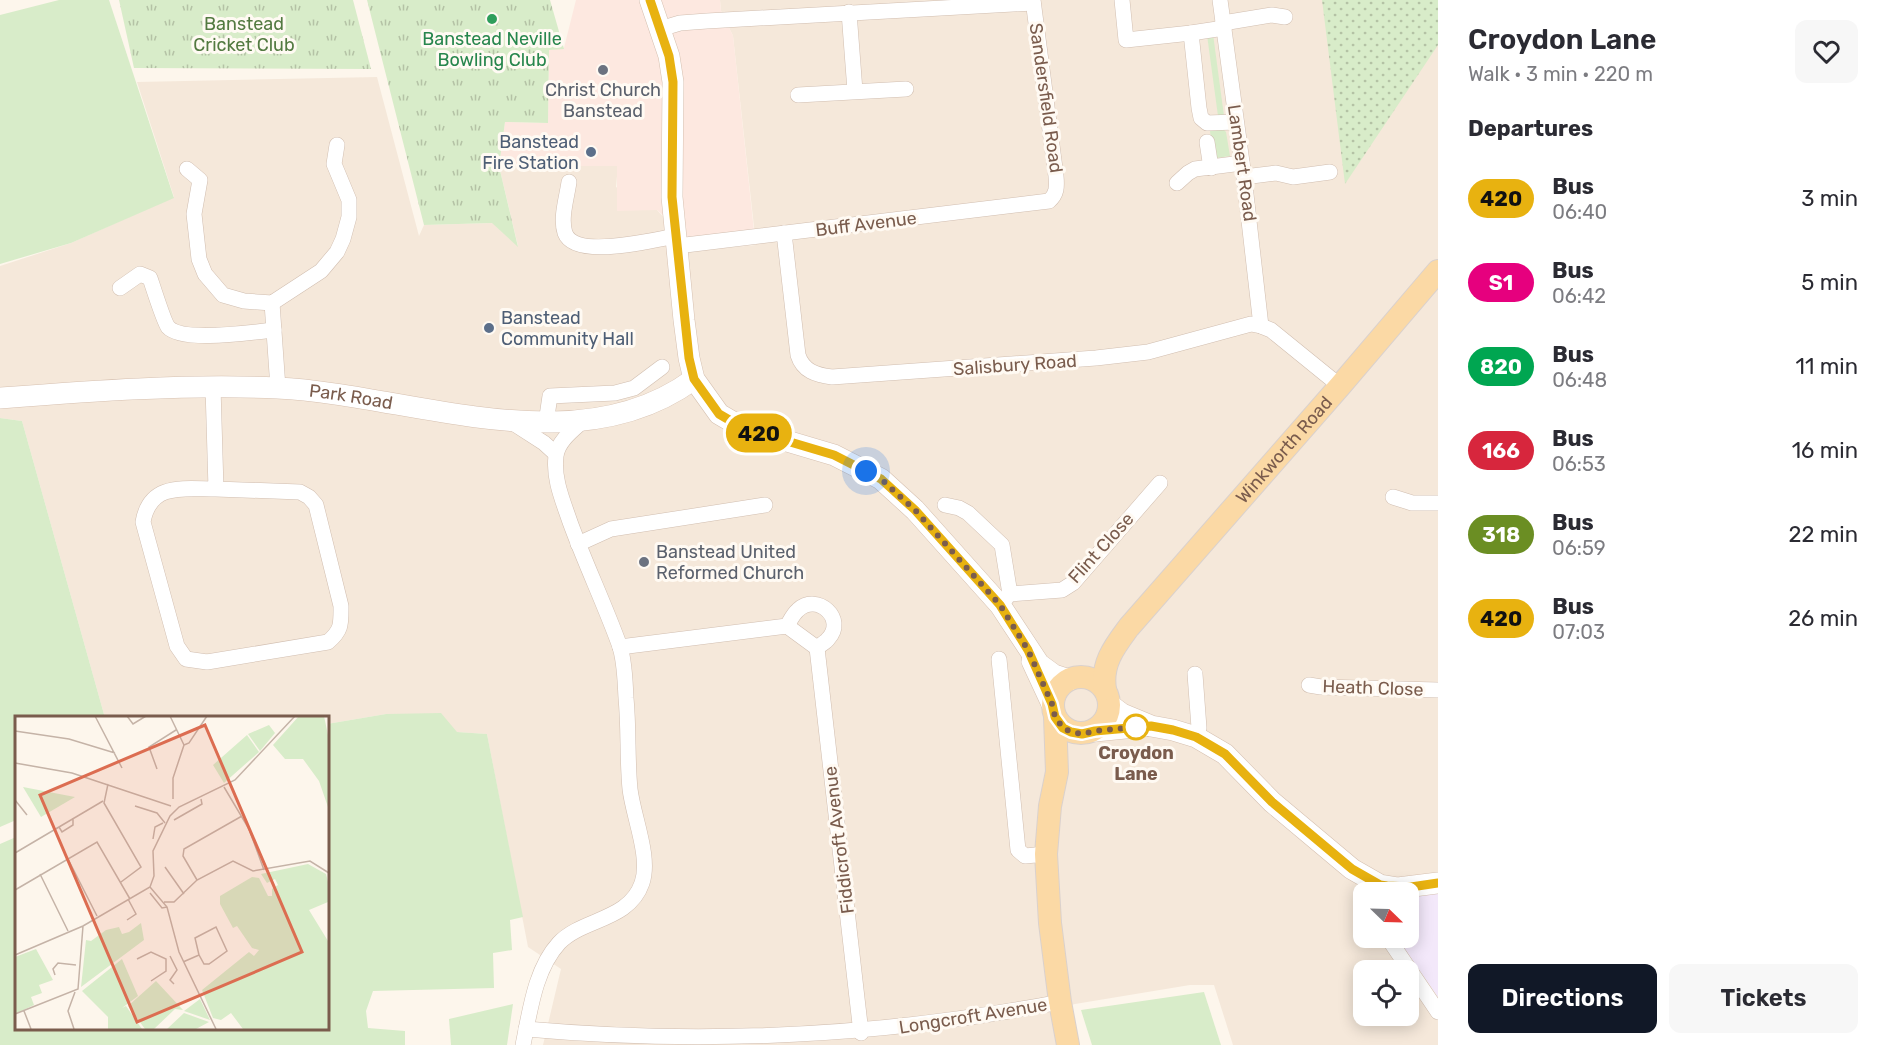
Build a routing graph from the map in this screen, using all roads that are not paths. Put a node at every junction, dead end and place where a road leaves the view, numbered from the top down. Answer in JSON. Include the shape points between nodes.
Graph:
{"nodes":[{"id":1,"x":650,"y":0,"type":"edge"},
{"id":2,"x":1122,"y":0,"type":"edge"},
{"id":3,"x":1220,"y":0,"type":"edge"},
{"id":4,"x":1033,"y":1,"type":"edge"},
{"id":5,"x":849,"y":12,"type":"junction"},
{"id":6,"x":1285,"y":17,"type":"dead end"},
{"id":7,"x":1223,"y":26,"type":"junction"},
{"id":8,"x":660,"y":29,"type":"junction"},
{"id":9,"x":1191,"y":33,"type":"junction"},
{"id":10,"x":906,"y":89,"type":"dead end"},
{"id":11,"x":855,"y":92,"type":"junction"},
{"id":12,"x":798,"y":95,"type":"dead end"},
{"id":13,"x":1236,"y":122,"type":"junction"},
{"id":14,"x":1207,"y":142,"type":"dead end"},
{"id":15,"x":337,"y":145,"type":"dead end"},
{"id":16,"x":1210,"y":168,"type":"junction"},
{"id":17,"x":187,"y":169,"type":"dead end"},
{"id":18,"x":1243,"y":170,"type":"junction"},
{"id":19,"x":1330,"y":172,"type":"dead end"},
{"id":20,"x":569,"y":182,"type":"dead end"},
{"id":21,"x":1177,"y":183,"type":"dead end"},
{"id":22,"x":1054,"y":196,"type":"joint"},
{"id":23,"x":783,"y":234,"type":"junction"},
{"id":24,"x":676,"y":241,"type":"junction"},
{"id":25,"x":1438,"y":270,"type":"edge"},
{"id":26,"x":120,"y":288,"type":"dead end"},
{"id":27,"x":272,"y":303,"type":"junction"},
{"id":28,"x":1261,"y":326,"type":"junction"},
{"id":29,"x":274,"y":330,"type":"junction"},
{"id":30,"x":662,"y":367,"type":"dead end"},
{"id":31,"x":694,"y":379,"type":"junction"},
{"id":32,"x":1340,"y":386,"type":"junction"},
{"id":33,"x":213,"y":387,"type":"junction"},
{"id":34,"x":278,"y":388,"type":"junction"},
{"id":35,"x":0,"y":398,"type":"edge"},
{"id":36,"x":637,"y":398,"type":"junction"},
{"id":37,"x":583,"y":420,"type":"junction"},
{"id":38,"x":509,"y":421,"type":"junction"},
{"id":39,"x":546,"y":423,"type":"junction"},
{"id":40,"x":556,"y":454,"type":"junction"},
{"id":41,"x":1160,"y":483,"type":"dead end"},
{"id":42,"x":216,"y":489,"type":"junction"},
{"id":43,"x":1393,"y":497,"type":"dead end"},
{"id":44,"x":1438,"y":503,"type":"edge"},
{"id":45,"x":765,"y":505,"type":"dead end"},
{"id":46,"x":945,"y":505,"type":"dead end"},
{"id":47,"x":578,"y":544,"type":"junction"},
{"id":48,"x":1005,"y":600,"type":"junction"},
{"id":49,"x":787,"y":626,"type":"junction"},
{"id":50,"x":1129,"y":627,"type":"junction"},
{"id":51,"x":620,"y":647,"type":"junction"},
{"id":52,"x":817,"y":648,"type":"junction"},
{"id":53,"x":1028,"y":650,"type":"junction"},
{"id":54,"x":999,"y":659,"type":"dead end"},
{"id":55,"x":1195,"y":674,"type":"dead end"},
{"id":56,"x":1073,"y":678,"type":"junction"},
{"id":57,"x":1309,"y":685,"type":"dead end"},
{"id":58,"x":1438,"y":690,"type":"edge"},
{"id":59,"x":1108,"y":697,"type":"junction"},
{"id":60,"x":1054,"y":711,"type":"junction"},
{"id":61,"x":1151,"y":726,"type":"junction"},
{"id":62,"x":1089,"y":732,"type":"junction"},
{"id":63,"x":1196,"y":737,"type":"junction"},
{"id":64,"x":1057,"y":772,"type":"junction"},
{"id":65,"x":1046,"y":854,"type":"junction"},
{"id":66,"x":1369,"y":882,"type":"edge"},
{"id":67,"x":1438,"y":883,"type":"edge"},
{"id":68,"x":1419,"y":885,"type":"edge"},
{"id":69,"x":1395,"y":948,"type":"edge"},
{"id":70,"x":1060,"y":1002,"type":"junction"},
{"id":71,"x":1438,"y":1012,"type":"edge"},
{"id":72,"x":526,"y":1029,"type":"junction"},
{"id":73,"x":861,"y":1033,"type":"junction"},
{"id":74,"x":523,"y":1045,"type":"edge"},
{"id":75,"x":1068,"y":1045,"type":"edge"}],
"edges":[{"from":1,"to":8,"type":"main road"},
{"from":2,"to":9,"type":"street","via":[[1126,40]]},
{"from":3,"to":7,"type":"street","name":"Lambert Road"},
{"from":4,"to":5,"type":"street"},
{"from":4,"to":22,"type":"street","name":"Sandersfield Road","via":[[1056,177]]},
{"from":5,"to":8,"type":"street","via":[[680,23]]},
{"from":5,"to":11,"type":"street"},
{"from":6,"to":7,"type":"street","via":[[1272,15]]},
{"from":7,"to":9,"type":"street"},
{"from":7,"to":13,"type":"street","name":"Lambert Road"},
{"from":8,"to":24,"type":"main road","via":[[673,82],[670,174]]},
{"from":9,"to":13,"type":"street","via":[[1202,118],[1214,124]]},
{"from":10,"to":11,"type":"street"},
{"from":11,"to":12,"type":"street"},
{"from":13,"to":18,"type":"street","name":"Lambert Road"},
{"from":14,"to":16,"type":"street"},
{"from":15,"to":27,"type":"street","via":[[334,164],[349,200],[343,239],[321,271]]},
{"from":16,"to":18,"type":"street"},
{"from":16,"to":21,"type":"street","via":[[1196,169]]},
{"from":17,"to":27,"type":"street","via":[[200,180],[194,214],[199,259],[205,274],[223,295]]},
{"from":18,"to":19,"type":"street","via":[[1293,177]]},
{"from":18,"to":28,"type":"street","name":"Lambert Road"},
{"from":20,"to":24,"type":"street","name":"Buff Avenue","via":[[565,232],[577,244],[609,247]]},
{"from":22,"to":23,"type":"street","name":"Buff Avenue","via":[[1039,203]]},
{"from":23,"to":24,"type":"street","name":"Buff Avenue"},
{"from":23,"to":28,"type":"street","name":"Salisbury Road","via":[[800,363],[819,375],[1096,358],[1157,351],[1251,324]]},
{"from":24,"to":31,"type":"main road"},
{"from":25,"to":32,"type":"main road","name":"Winkworth Road"},
{"from":26,"to":29,"type":"street","via":[[140,274],[146,275],[165,324],[184,334],[207,336]]},
{"from":27,"to":29,"type":"street"},
{"from":28,"to":32,"type":"street"},
{"from":29,"to":34,"type":"street"},
{"from":30,"to":36,"type":"street"},
{"from":31,"to":36,"type":"main road","name":"Park Road","via":[[678,391]]},
{"from":31,"to":48,"type":"main road","via":[[719,414],[743,428],[834,455],[881,479]]},
{"from":32,"to":50,"type":"main road","name":"Winkworth Road"},
{"from":33,"to":34,"type":"main road","name":"Park Road"},
{"from":33,"to":35,"type":"main road","name":"Park Road","via":[[131,388]]},
{"from":33,"to":42,"type":"street"},
{"from":34,"to":38,"type":"main road","name":"Park Road"},
{"from":36,"to":37,"type":"main road","name":"Park Road"},
{"from":36,"to":39,"type":"street","via":[[615,393],[550,396]]},
{"from":37,"to":39,"type":"main road","name":"Park Road"},
{"from":37,"to":40,"type":"street"},
{"from":38,"to":39,"type":"main road","name":"Park Road"},
{"from":38,"to":40,"type":"street"},
{"from":40,"to":47,"type":"street","via":[[558,487]]},
{"from":41,"to":48,"type":"street","name":"Flint Close","via":[[1121,517],[1073,583],[1062,590]]},
{"from":42,"to":42,"type":"street","via":[[176,489],[156,496],[143,522],[177,646],[186,659],[207,662],[328,642],[338,633],[341,606],[316,505],[300,492]]},
{"from":43,"to":44,"type":"street","via":[[1412,503]]},
{"from":45,"to":47,"type":"street","via":[[611,529]]},
{"from":46,"to":48,"type":"street","via":[[968,513],[1002,545]]},
{"from":47,"to":51,"type":"street"},
{"from":48,"to":53,"type":"main road"},
{"from":49,"to":51,"type":"street"},
{"from":49,"to":52,"type":"street"},
{"from":49,"to":52,"type":"street","via":[[797,610],[806,605],[825,607],[834,616],[834,629]]},
{"from":50,"to":56,"type":"main road","name":"Winkworth Road"},
{"from":50,"to":59,"type":"main road","name":"Winkworth Road","via":[[1111,651],[1106,666]]},
{"from":51,"to":72,"type":"street","via":[[630,793],[642,844],[642,883],[626,906],[559,943],[543,968]]},
{"from":52,"to":73,"type":"street","name":"Fiddicroft Avenue"},
{"from":53,"to":56,"type":"main road","via":[[1045,670]]},
{"from":53,"to":60,"type":"main road"},
{"from":54,"to":65,"type":"street","via":[[1018,850],[1025,856]]},
{"from":55,"to":63,"type":"street","via":[[1199,728]]},
{"from":56,"to":59,"type":"main road","via":[[1094,680]]},
{"from":56,"to":60,"type":"main road","via":[[1057,689]]},
{"from":57,"to":58,"type":"street","name":"Heath Close"},
{"from":59,"to":61,"type":"main road","via":[[1122,714]]},
{"from":59,"to":62,"type":"main road","via":[[1103,723]]},
{"from":60,"to":62,"type":"main road","via":[[1063,728]]},
{"from":60,"to":64,"type":"main road"},
{"from":61,"to":62,"type":"main road"},
{"from":61,"to":63,"type":"main road"},
{"from":62,"to":64,"type":"main road","via":[[1066,751]]},
{"from":63,"to":66,"type":"main road","via":[[1225,754],[1272,802]]},
{"from":64,"to":65,"type":"main road"},
{"from":65,"to":70,"type":"main road"},
{"from":67,"to":68,"type":"main road"},
{"from":69,"to":71,"type":"street"},
{"from":70,"to":73,"type":"street","name":"Longcroft Avenue","via":[[990,1016]]},
{"from":70,"to":75,"type":"main road"},
{"from":72,"to":73,"type":"street","name":"Longcroft Avenue","via":[[641,1042],[696,1043]]},
{"from":72,"to":74,"type":"street"}]}
